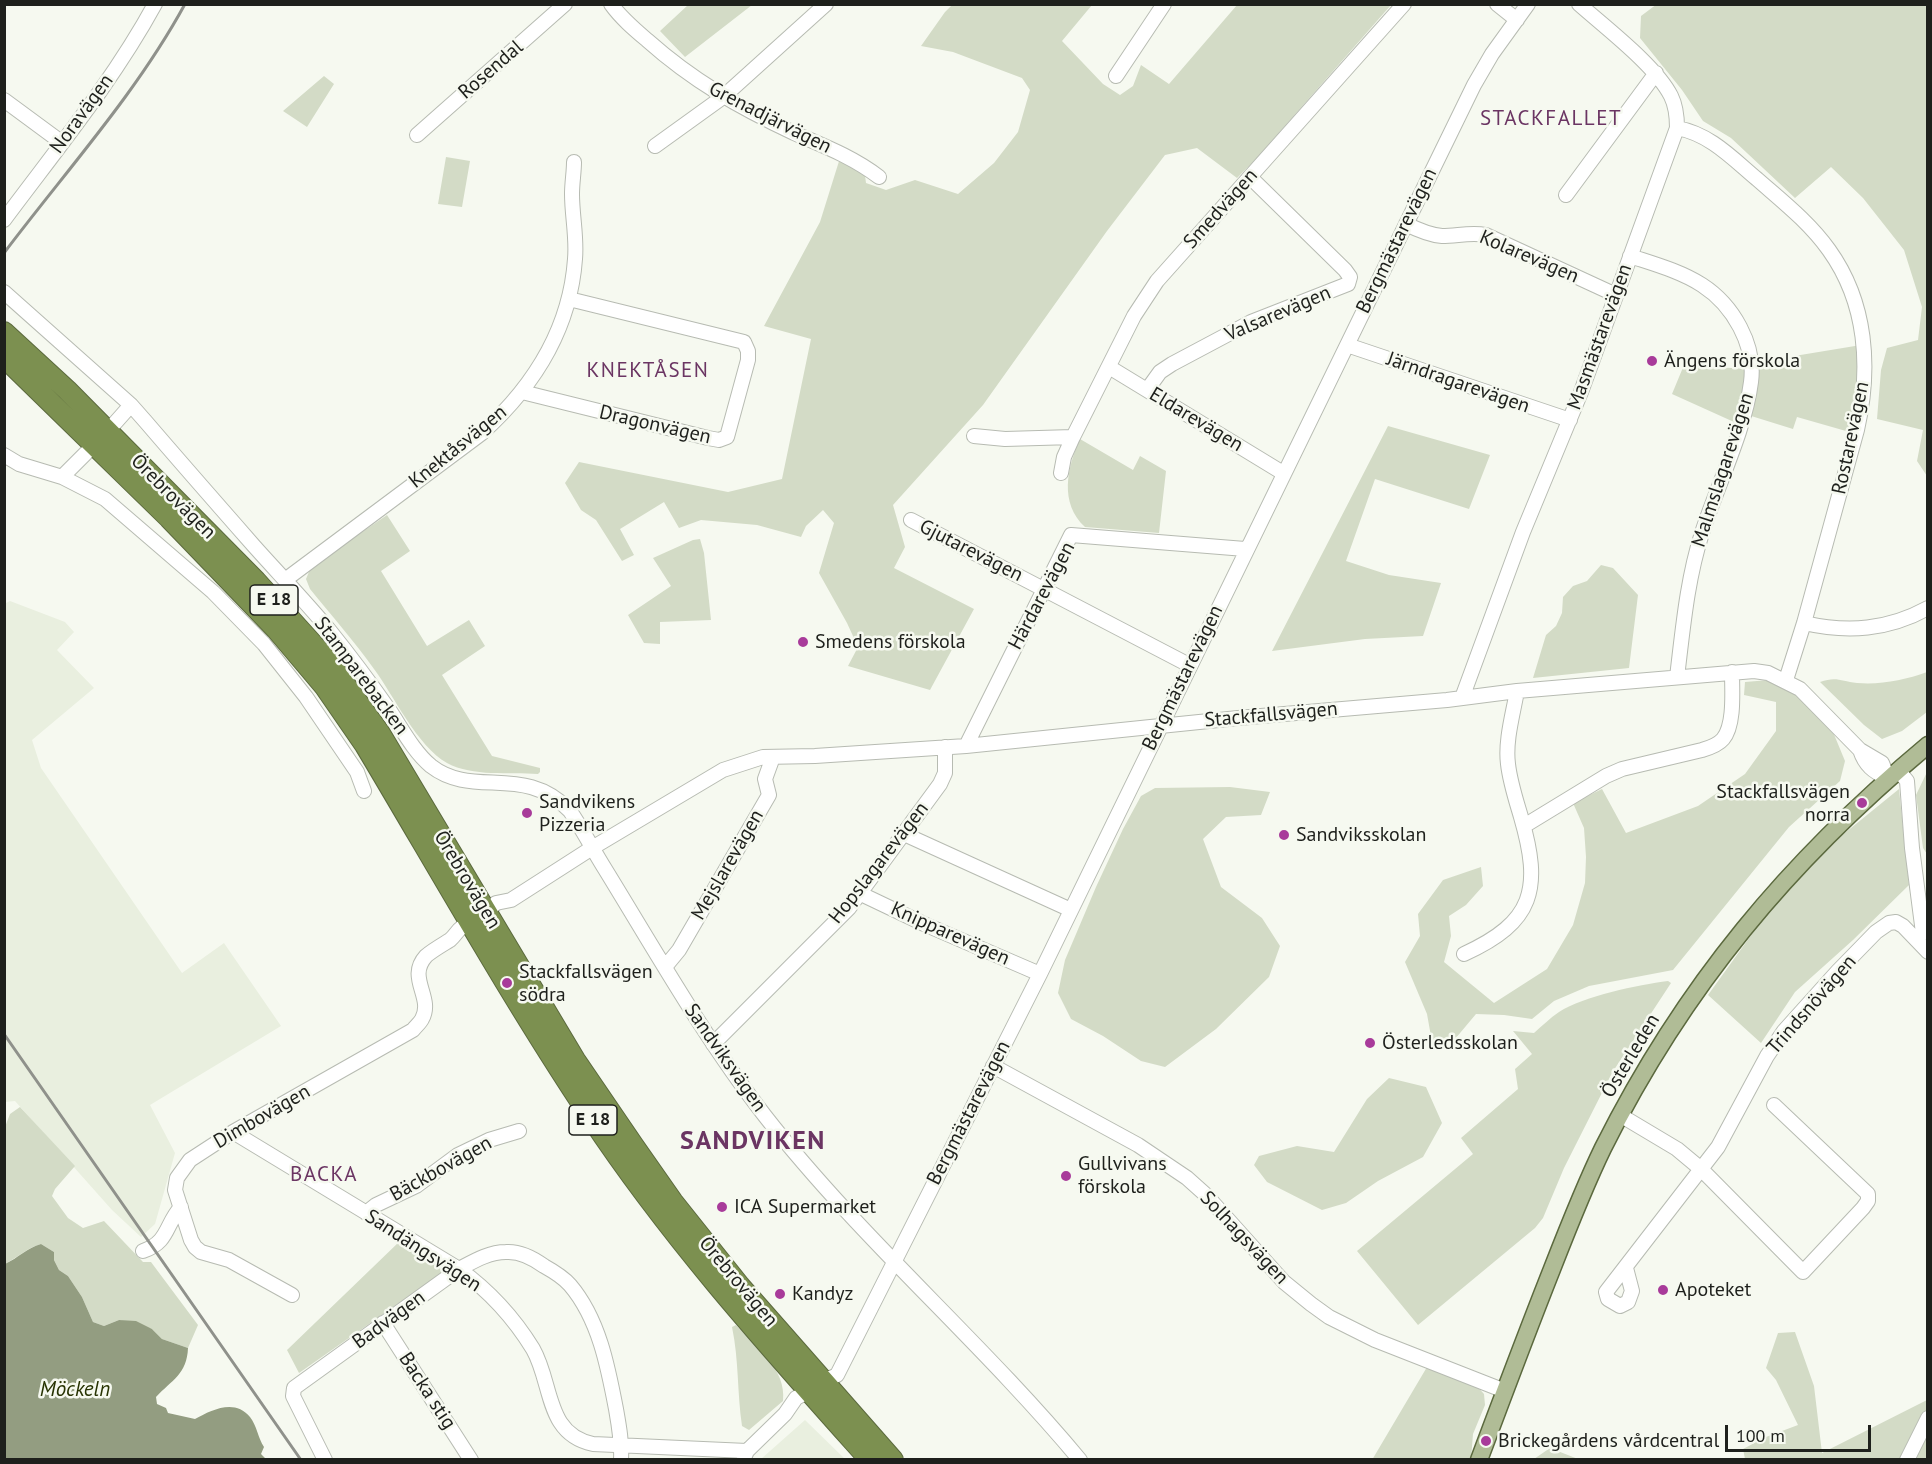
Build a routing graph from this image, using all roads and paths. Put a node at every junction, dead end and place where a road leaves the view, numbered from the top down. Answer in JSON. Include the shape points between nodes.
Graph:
{"nodes":[{"id":1,"x":155,"y":4,"type":"edge"},
{"id":2,"x":565,"y":4,"type":"edge"},
{"id":3,"x":611,"y":4,"type":"edge"},
{"id":4,"x":826,"y":4,"type":"edge"},
{"id":5,"x":1164,"y":4,"type":"edge"},
{"id":6,"x":1404,"y":4,"type":"edge"},
{"id":7,"x":1497,"y":4,"type":"edge"},
{"id":8,"x":1528,"y":4,"type":"edge"},
{"id":9,"x":1579,"y":4,"type":"edge"},
{"id":10,"x":1517,"y":20,"type":"junction"},
{"id":11,"x":1656,"y":73,"type":"junction"},
{"id":12,"x":1116,"y":76,"type":"dead end"},
{"id":13,"x":723,"y":97,"type":"junction"},
{"id":14,"x":4,"y":100,"type":"edge"},
{"id":15,"x":1677,"y":128,"type":"junction"},
{"id":16,"x":417,"y":135,"type":"dead end"},
{"id":17,"x":62,"y":142,"type":"junction"},
{"id":18,"x":655,"y":146,"type":"dead end"},
{"id":19,"x":574,"y":162,"type":"dead end"},
{"id":20,"x":879,"y":177,"type":"dead end"},
{"id":21,"x":1250,"y":177,"type":"junction"},
{"id":22,"x":1566,"y":195,"type":"dead end"},
{"id":23,"x":4,"y":220,"type":"edge"},
{"id":24,"x":1406,"y":224,"type":"junction"},
{"id":25,"x":1630,"y":256,"type":"junction"},
{"id":26,"x":4,"y":292,"type":"edge"},
{"id":27,"x":1616,"y":295,"type":"junction"},
{"id":28,"x":569,"y":299,"type":"junction"},
{"id":29,"x":4,"y":332,"type":"edge"},
{"id":30,"x":1347,"y":345,"type":"junction"},
{"id":31,"x":4,"y":357,"type":"edge"},
{"id":32,"x":1109,"y":367,"type":"junction"},
{"id":33,"x":1147,"y":390,"type":"junction"},
{"id":34,"x":522,"y":392,"type":"junction"},
{"id":35,"x":130,"y":405,"type":"junction"},
{"id":36,"x":1570,"y":420,"type":"junction"},
{"id":37,"x":115,"y":423,"type":"dead end"},
{"id":38,"x":974,"y":436,"type":"dead end"},
{"id":39,"x":1073,"y":437,"type":"junction"},
{"id":40,"x":88,"y":450,"type":"dead end"},
{"id":41,"x":4,"y":455,"type":"edge"},
{"id":42,"x":1061,"y":473,"type":"dead end"},
{"id":43,"x":1283,"y":473,"type":"junction"},
{"id":44,"x":62,"y":477,"type":"junction"},
{"id":45,"x":911,"y":520,"type":"dead end"},
{"id":46,"x":1245,"y":549,"type":"junction"},
{"id":47,"x":285,"y":580,"type":"junction"},
{"id":48,"x":1044,"y":588,"type":"junction"},
{"id":49,"x":1928,"y":608,"type":"edge"},
{"id":50,"x":1804,"y":623,"type":"junction"},
{"id":51,"x":1189,"y":665,"type":"junction"},
{"id":52,"x":1732,"y":672,"type":"junction"},
{"id":53,"x":1677,"y":677,"type":"junction"},
{"id":54,"x":1786,"y":680,"type":"junction"},
{"id":55,"x":1518,"y":691,"type":"junction"},
{"id":56,"x":1462,"y":698,"type":"junction"},
{"id":57,"x":1160,"y":726,"type":"junction"},
{"id":58,"x":1928,"y":745,"type":"edge"},
{"id":59,"x":966,"y":746,"type":"junction"},
{"id":60,"x":945,"y":747,"type":"junction"},
{"id":61,"x":773,"y":757,"type":"junction"},
{"id":62,"x":1893,"y":774,"type":"junction"},
{"id":63,"x":364,"y":791,"type":"dead end"},
{"id":64,"x":1524,"y":826,"type":"junction"},
{"id":65,"x":904,"y":834,"type":"junction"},
{"id":66,"x":592,"y":848,"type":"junction"},
{"id":67,"x":861,"y":894,"type":"junction"},
{"id":68,"x":1071,"y":910,"type":"junction"},
{"id":69,"x":479,"y":919,"type":"junction"},
{"id":70,"x":1923,"y":933,"type":"dead end"},
{"id":71,"x":1928,"y":952,"type":"edge"},
{"id":72,"x":1464,"y":954,"type":"dead end"},
{"id":73,"x":665,"y":967,"type":"junction"},
{"id":74,"x":1040,"y":974,"type":"junction"},
{"id":75,"x":713,"y":1044,"type":"junction"},
{"id":76,"x":993,"y":1066,"type":"junction"},
{"id":77,"x":1774,"y":1105,"type":"dead end"},
{"id":78,"x":1620,"y":1115,"type":"junction"},
{"id":79,"x":519,"y":1131,"type":"dead end"},
{"id":80,"x":233,"y":1132,"type":"junction"},
{"id":81,"x":1701,"y":1169,"type":"junction"},
{"id":82,"x":181,"y":1207,"type":"junction"},
{"id":83,"x":366,"y":1213,"type":"junction"},
{"id":84,"x":143,"y":1251,"type":"dead end"},
{"id":85,"x":893,"y":1262,"type":"junction"},
{"id":86,"x":1626,"y":1268,"type":"dead end"},
{"id":87,"x":459,"y":1269,"type":"junction"},
{"id":88,"x":292,"y":1294,"type":"dead end"},
{"id":89,"x":383,"y":1323,"type":"junction"},
{"id":90,"x":815,"y":1384,"type":"junction"},
{"id":91,"x":1505,"y":1391,"type":"junction"},
{"id":92,"x":1928,"y":1418,"type":"edge"},
{"id":93,"x":622,"y":1453,"type":"edge"},
{"id":94,"x":745,"y":1455,"type":"edge"},
{"id":95,"x":325,"y":1460,"type":"edge"},
{"id":96,"x":471,"y":1460,"type":"edge"},
{"id":97,"x":870,"y":1460,"type":"edge"},
{"id":98,"x":893,"y":1460,"type":"edge"},
{"id":99,"x":1080,"y":1460,"type":"edge"},
{"id":100,"x":1479,"y":1460,"type":"edge"},
{"id":101,"x":1907,"y":1460,"type":"edge"}],
"edges":[{"from":1,"to":17,"type":"street","name":"Noravägen","via":[[119,63]]},
{"from":2,"to":16,"type":"street","name":"Rosendal"},
{"from":3,"to":13,"type":"street","name":"Grenadjärvägen","via":[[658,50]]},
{"from":4,"to":13,"type":"street"},
{"from":5,"to":12,"type":"street"},
{"from":6,"to":21,"type":"street","name":"Smedvägen"},
{"from":7,"to":10,"type":"street"},
{"from":8,"to":10,"type":"street","name":"Bergmästarevägen"},
{"from":9,"to":11,"type":"street","name":"Masmästarevägen"},
{"from":10,"to":24,"type":"street","name":"Bergmästarevägen","via":[[1482,69]]},
{"from":11,"to":15,"type":"street","name":"Masmästarevägen","via":[[1673,98]]},
{"from":11,"to":22,"type":"street"},
{"from":13,"to":18,"type":"street"},
{"from":13,"to":20,"type":"street","name":"Grenadjärvägen","via":[[860,162]]},
{"from":14,"to":17,"type":"street"},
{"from":15,"to":25,"type":"street","name":"Masmästarevägen"},
{"from":15,"to":50,"type":"street","name":"Rostarevägen","via":[[1712,141],[1808,226],[1838,265],[1862,326],[1866,375],[1863,403]]},
{"from":17,"to":23,"type":"street","name":"Noravägen"},
{"from":19,"to":28,"type":"street","name":"Knektåsvägen","via":[[576,257]]},
{"from":21,"to":32,"type":"street","name":"Smedvägen","via":[[1157,280]]},
{"from":21,"to":33,"type":"street","name":"Valsarevägen","via":[[1345,270],[1350,277],[1348,284],[1251,322],[1190,354],[1160,372]]},
{"from":24,"to":27,"type":"street","name":"Kolarevägen","via":[[1442,236],[1475,232],[1486,235]]},
{"from":24,"to":30,"type":"street","name":"Bergmästarevägen"},
{"from":25,"to":27,"type":"street","name":"Masmästarevägen"},
{"from":25,"to":53,"type":"street","name":"Malmslagarevägen","via":[[1686,276],[1711,291],[1743,333],[1751,366],[1743,417],[1690,579]]},
{"from":26,"to":35,"type":"street","name":"Stamparebacken"},
{"from":27,"to":36,"type":"street","name":"Masmästarevägen"},
{"from":28,"to":34,"type":"street","name":"Knektåsvägen","via":[[545,359]]},
{"from":28,"to":34,"type":"street","name":"Dragonvägen","via":[[744,342],[748,360],[727,437],[708,438]]},
{"from":29,"to":69,"type":"highway","name":"Örebrovägen","number":"E 18","via":[[67,390],[248,573],[330,663],[384,740]]},
{"from":30,"to":36,"type":"street","name":"Järndragarevägen"},
{"from":30,"to":43,"type":"street","name":"Bergmästarevägen"},
{"from":31,"to":69,"type":"highway","name":"Örebrovägen","number":"E 18","via":[[169,518],[309,666]]},
{"from":32,"to":33,"type":"street","name":"Eldarevägen"},
{"from":32,"to":39,"type":"street","name":"Smedvägen"},
{"from":33,"to":43,"type":"street","name":"Eldarevägen"},
{"from":34,"to":47,"type":"street","name":"Knektåsvägen","via":[[482,433]]},
{"from":35,"to":37,"type":"street"},
{"from":35,"to":47,"type":"street","name":"Stamparebacken"},
{"from":36,"to":56,"type":"street","name":"Masmästarevägen","via":[[1522,532]]},
{"from":38,"to":39,"type":"street"},
{"from":39,"to":42,"type":"street","name":"Smedvägen"},
{"from":40,"to":44,"type":"street"},
{"from":41,"to":44,"type":"street","via":[[18,464]]},
{"from":43,"to":46,"type":"street","name":"Bergmästarevägen"},
{"from":44,"to":63,"type":"street","via":[[121,512],[240,619],[312,705],[357,772]]},
{"from":45,"to":48,"type":"street","name":"Gjutarevägen"},
{"from":46,"to":48,"type":"street","name":"Härdarevägen","via":[[1071,535]]},
{"from":46,"to":51,"type":"street","name":"Bergmästarevägen"},
{"from":47,"to":66,"type":"street","name":"Stamparebacken","via":[[335,637],[431,766],[466,780],[518,783],[558,798]]},
{"from":48,"to":51,"type":"street","name":"Gjutarevägen"},
{"from":48,"to":59,"type":"street","name":"Härdarevägen"},
{"from":49,"to":50,"type":"street","via":[[1899,622],[1862,629]]},
{"from":50,"to":54,"type":"street","name":"Rostarevägen"},
{"from":51,"to":57,"type":"street","name":"Bergmästarevägen"},
{"from":52,"to":53,"type":"street","name":"Stackfallsvägen"},
{"from":52,"to":54,"type":"street","name":"Stackfallsvägen","via":[[1768,672]]},
{"from":52,"to":64,"type":"street","via":[[1729,729],[1714,746],[1606,776]]},
{"from":53,"to":55,"type":"street","name":"Stackfallsvägen"},
{"from":54,"to":62,"type":"street","name":"Stackfallsvägen","via":[[1813,699],[1860,750],[1873,771]]},
{"from":55,"to":56,"type":"street","name":"Stackfallsvägen"},
{"from":55,"to":64,"type":"street","via":[[1507,761]]},
{"from":56,"to":57,"type":"street","name":"Stackfallsvägen"},
{"from":57,"to":59,"type":"street","name":"Stackfallsvägen"},
{"from":57,"to":68,"type":"street","name":"Bergmästarevägen"},
{"from":58,"to":62,"type":"main road","name":"Österleden"},
{"from":59,"to":60,"type":"street","name":"Stackfallsvägen"},
{"from":60,"to":61,"type":"street","name":"Stackfallsvägen"},
{"from":60,"to":65,"type":"street","name":"Hopslagarevägen","via":[[945,773],[940,784]]},
{"from":61,"to":66,"type":"street","name":"Stackfallsvägen","via":[[723,770]]},
{"from":61,"to":73,"type":"street","name":"Mejslarevägen","via":[[765,779],[769,795],[679,950]]},
{"from":62,"to":70,"type":"street","via":[[1907,781]]},
{"from":62,"to":78,"type":"main road","name":"Österleden","via":[[1784,880],[1733,940],[1699,985]]},
{"from":64,"to":72,"type":"street","via":[[1533,870],[1526,904],[1505,931]]},
{"from":65,"to":67,"type":"street","name":"Hopslagarevägen"},
{"from":65,"to":68,"type":"street"},
{"from":66,"to":69,"type":"street","name":"Stackfallsvägen","via":[[511,900],[502,912]]},
{"from":66,"to":73,"type":"street","name":"Sandviksvägen"},
{"from":67,"to":74,"type":"street","name":"Knipparevägen"},
{"from":67,"to":75,"type":"street","name":"Hopslagarevägen"},
{"from":68,"to":74,"type":"street","name":"Bergmästarevägen"},
{"from":69,"to":80,"type":"street","name":"Dimbovägen","via":[[457,929],[419,968],[417,980],[425,1004],[423,1018],[413,1030]]},
{"from":69,"to":90,"type":"highway","name":"Örebrovägen","number":"E 18","via":[[535,1030],[630,1174],[708,1275]]},
{"from":71,"to":81,"type":"street","name":"Trindsnövägen","via":[[1896,922],[1876,932],[1784,1031],[1718,1148]]},
{"from":73,"to":75,"type":"street","name":"Sandviksvägen"},
{"from":74,"to":76,"type":"street","name":"Bergmästarevägen"},
{"from":75,"to":85,"type":"street","name":"Sandviksvägen","via":[[766,1118]]},
{"from":76,"to":85,"type":"street","name":"Bergmästarevägen"},
{"from":76,"to":91,"type":"street","name":"Solhagsvägen","via":[[1138,1145],[1187,1178],[1284,1282],[1329,1317],[1375,1340]]},
{"from":77,"to":81,"type":"street","via":[[1868,1194],[1863,1208],[1803,1272]]},
{"from":78,"to":81,"type":"street","via":[[1677,1149]]},
{"from":78,"to":91,"type":"main road","name":"Österleden","via":[[1578,1202]]},
{"from":79,"to":83,"type":"street","name":"Bäckbovägen","via":[[458,1155],[416,1186]]},
{"from":80,"to":82,"type":"street","name":"Dimbovägen","via":[[181,1170],[175,1190]]},
{"from":80,"to":83,"type":"street","name":"Sandängsvägen"},
{"from":81,"to":86,"type":"street"},
{"from":82,"to":84,"type":"street","via":[[161,1241]]},
{"from":82,"to":88,"type":"street","name":"Dimbovägen","via":[[191,1240],[201,1252],[230,1260]]},
{"from":83,"to":87,"type":"street","name":"Sandängsvägen"},
{"from":85,"to":90,"type":"street","name":"Bergmästarevägen","via":[[837,1375]]},
{"from":85,"to":99,"type":"street","name":"Sandviksvägen","via":[[979,1347]]},
{"from":87,"to":89,"type":"street","name":"Badvägen"},
{"from":87,"to":93,"type":"street","name":"Sandängsvägen","via":[[495,1299],[532,1349],[564,1429],[582,1442]]},
{"from":87,"to":93,"type":"street","name":"Badvägen","via":[[488,1254],[508,1251],[528,1256],[569,1284],[594,1328],[610,1373]]},
{"from":89,"to":95,"type":"street","name":"Badvägen","via":[[294,1388],[293,1396]]},
{"from":89,"to":96,"type":"street","name":"Backa stig"},
{"from":90,"to":94,"type":"street","name":"Sandängsvägen","via":[[803,1406],[785,1414]]},
{"from":90,"to":97,"type":"highway","name":"Örebrovägen","number":"E 18"},
{"from":90,"to":98,"type":"highway","name":"Örebrovägen","number":"E 18"},
{"from":91,"to":100,"type":"main road","name":"Österleden"},
{"from":92,"to":101,"type":"street"},
{"from":93,"to":94,"type":"street","name":"Sandängsvägen"}]}
